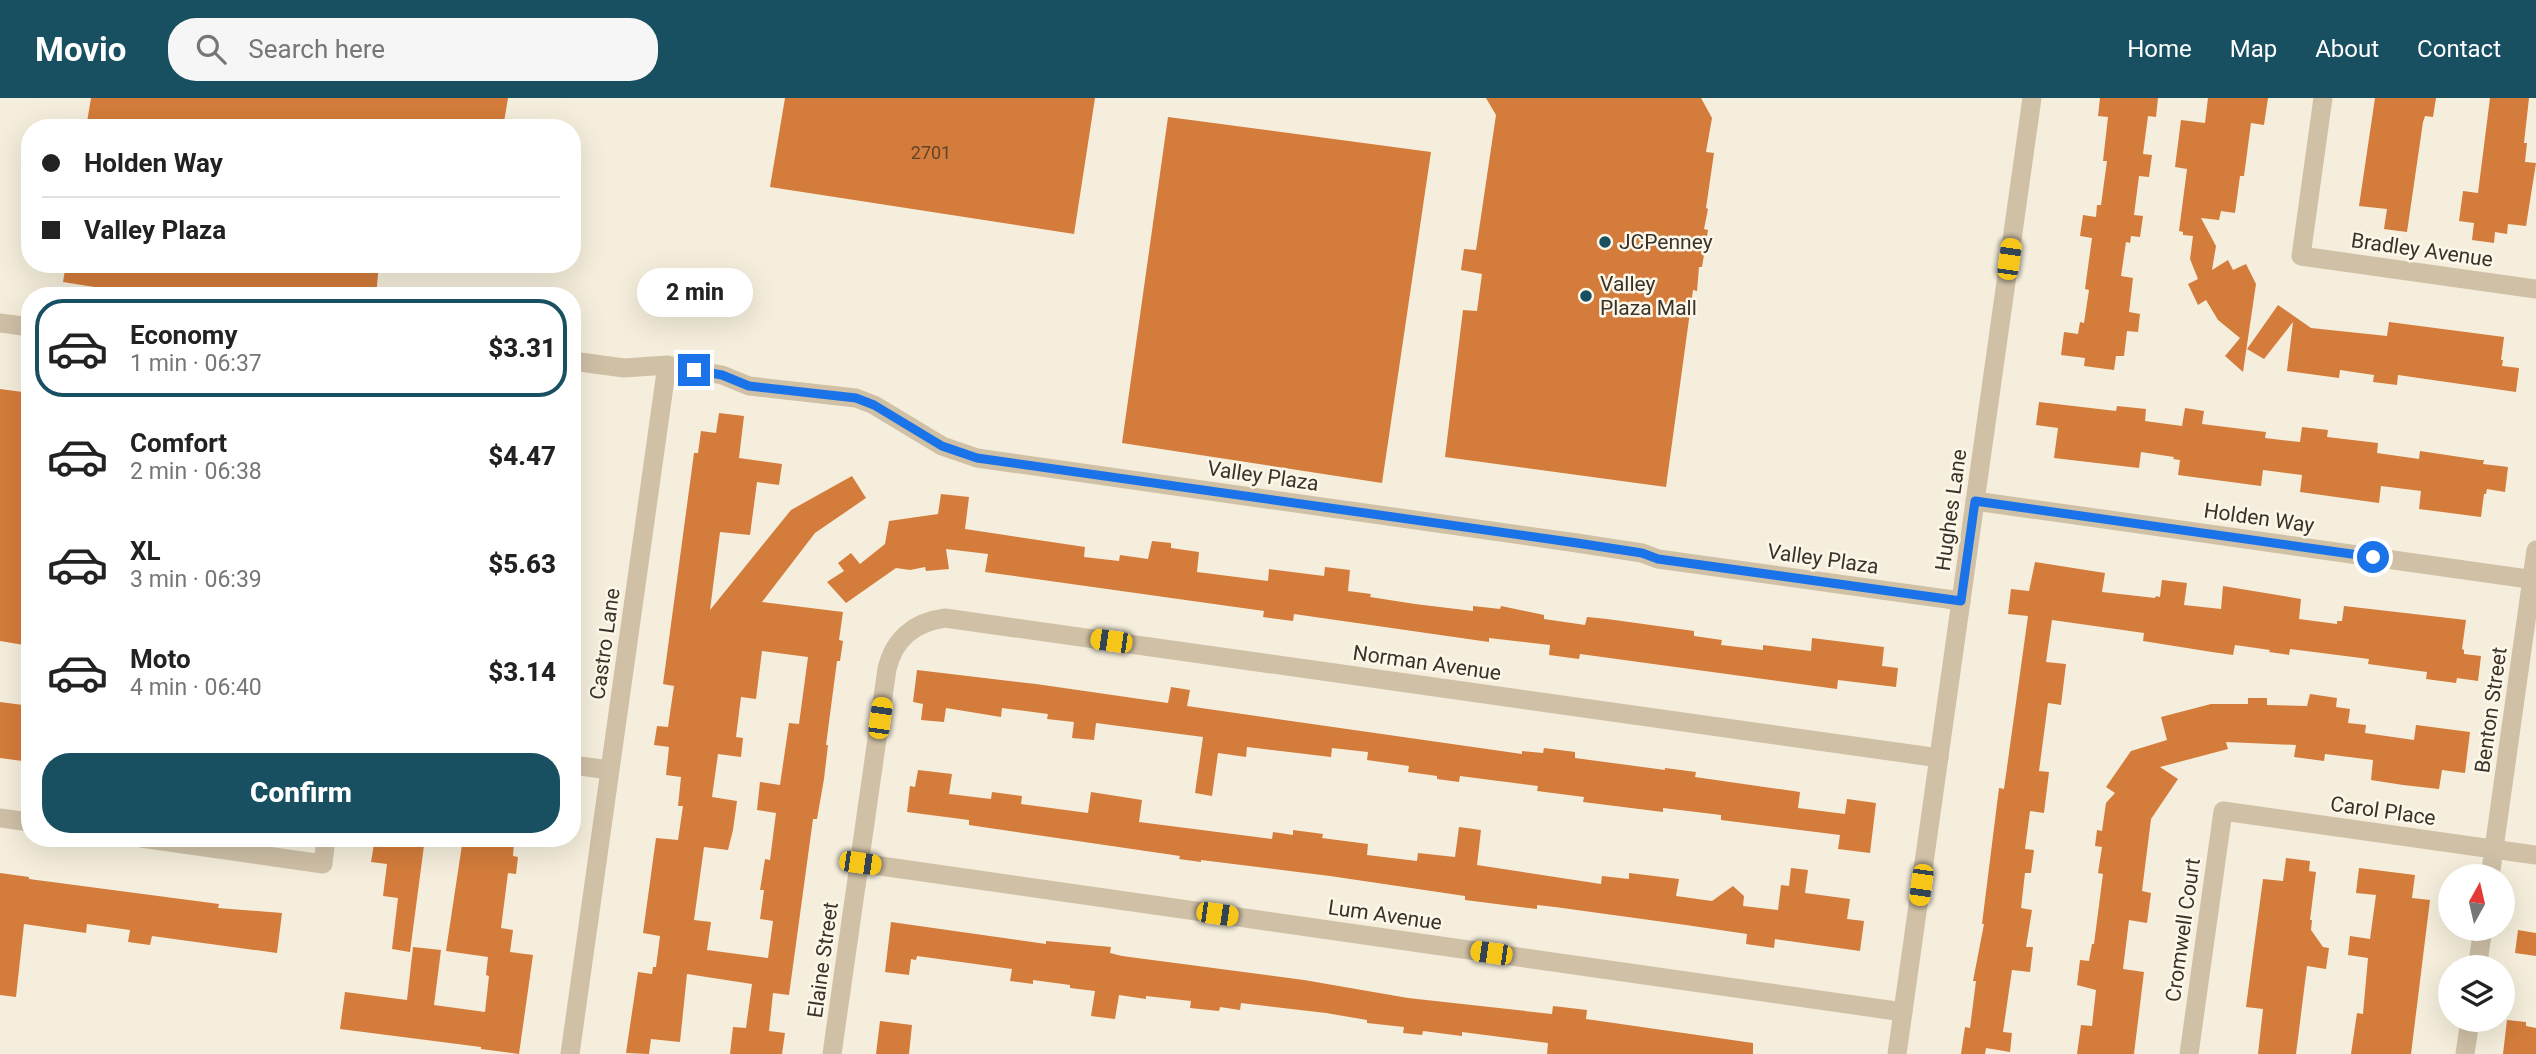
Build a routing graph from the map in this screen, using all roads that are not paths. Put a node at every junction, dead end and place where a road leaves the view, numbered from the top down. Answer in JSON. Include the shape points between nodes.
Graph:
{"nodes":[{"id":1,"x":2032,"y":98,"type":"edge"},
{"id":2,"x":2323,"y":98,"type":"edge"},
{"id":3,"x":2536,"y":289,"type":"edge"},
{"id":4,"x":0,"y":323,"type":"edge"},
{"id":5,"x":21,"y":326,"type":"edge"},
{"id":6,"x":581,"y":362,"type":"edge"},
{"id":7,"x":667,"y":365,"type":"junction"},
{"id":8,"x":1975,"y":501,"type":"junction"},
{"id":9,"x":2536,"y":550,"type":"edge"},
{"id":10,"x":2534,"y":580,"type":"edge"},
{"id":11,"x":1961,"y":601,"type":"junction"},
{"id":12,"x":911,"y":630,"type":"joint"},
{"id":13,"x":1939,"y":758,"type":"junction"},
{"id":14,"x":581,"y":766,"type":"edge"},
{"id":15,"x":610,"y":770,"type":"junction"},
{"id":16,"x":2223,"y":811,"type":"joint"},
{"id":17,"x":0,"y":818,"type":"edge"},
{"id":18,"x":21,"y":821,"type":"edge"},
{"id":19,"x":204,"y":847,"type":"edge"},
{"id":20,"x":325,"y":847,"type":"edge"},
{"id":21,"x":2494,"y":849,"type":"junction"},
{"id":22,"x":2536,"y":855,"type":"edge"},
{"id":23,"x":860,"y":863,"type":"junction"},
{"id":24,"x":2492,"y":864,"type":"edge"},
{"id":25,"x":1903,"y":1012,"type":"junction"},
{"id":26,"x":2468,"y":1032,"type":"edge"},
{"id":27,"x":570,"y":1054,"type":"edge"},
{"id":28,"x":832,"y":1054,"type":"edge"},
{"id":29,"x":1897,"y":1054,"type":"edge"},
{"id":30,"x":2189,"y":1054,"type":"edge"},
{"id":31,"x":2465,"y":1054,"type":"edge"}],
"edges":[{"from":1,"to":8,"type":"street","name":"Hughes Lane"},
{"from":2,"to":3,"type":"street","name":"Bradley Avenue","via":[[2301,256]]},
{"from":4,"to":5,"type":"street"},
{"from":6,"to":7,"type":"street","name":"Valley Plaza","via":[[624,368]]},
{"from":7,"to":11,"type":"street","name":"Valley Plaza","via":[[722,375],[749,386],[856,398],[942,446],[977,458]]},
{"from":7,"to":15,"type":"street","name":"Castro Lane"},
{"from":8,"to":10,"type":"street","name":"Holden Way"},
{"from":8,"to":11,"type":"street","name":"Hughes Lane"},
{"from":9,"to":10,"type":"street","name":"Benton Street"},
{"from":10,"to":21,"type":"street","name":"Benton Street"},
{"from":11,"to":13,"type":"street","name":"Hughes Lane"},
{"from":12,"to":13,"type":"street","name":"Norman Avenue","via":[[945,618]]},
{"from":12,"to":23,"type":"street","name":"Elaine Street","via":[[898,642],[887,669]]},
{"from":13,"to":25,"type":"street","name":"Hughes Lane"},
{"from":14,"to":15,"type":"street"},
{"from":15,"to":27,"type":"street","name":"Castro Lane"},
{"from":16,"to":21,"type":"street","name":"Carol Place"},
{"from":16,"to":30,"type":"street","name":"Cromwell Court"},
{"from":17,"to":18,"type":"street"},
{"from":19,"to":20,"type":"street","via":[[323,864]]},
{"from":21,"to":22,"type":"street","name":"Carol Place"},
{"from":21,"to":24,"type":"street","name":"Benton Street"},
{"from":23,"to":25,"type":"street","name":"Lum Avenue"},
{"from":23,"to":28,"type":"street","name":"Elaine Street"},
{"from":25,"to":29,"type":"street","name":"Hughes Lane"},
{"from":26,"to":31,"type":"street"}]}
